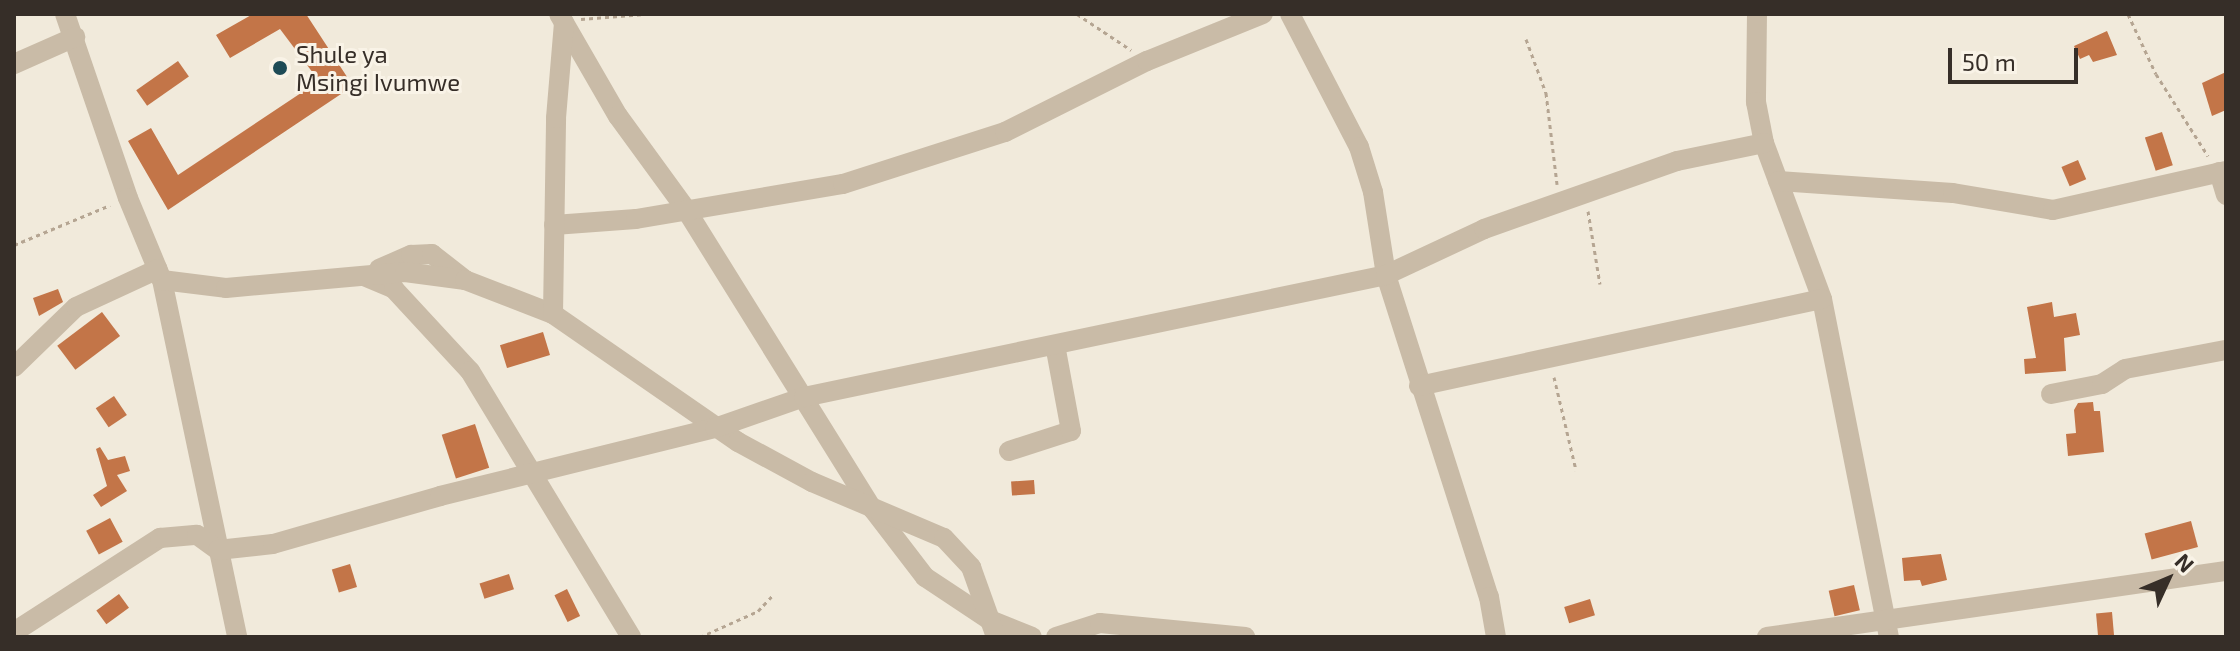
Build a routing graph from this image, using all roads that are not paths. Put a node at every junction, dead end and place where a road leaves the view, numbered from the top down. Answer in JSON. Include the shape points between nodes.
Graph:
{"nodes":[{"id":1,"x":65,"y":14,"type":"edge"},
{"id":2,"x":1263,"y":14,"type":"edge"},
{"id":3,"x":1290,"y":14,"type":"edge"},
{"id":4,"x":1757,"y":14,"type":"edge"},
{"id":5,"x":563,"y":16,"type":"edge"},
{"id":6,"x":75,"y":37,"type":"junction"},
{"id":7,"x":14,"y":64,"type":"edge"},
{"id":8,"x":1764,"y":143,"type":"junction"},
{"id":9,"x":2223,"y":172,"type":"edge"},
{"id":10,"x":1778,"y":181,"type":"junction"},
{"id":11,"x":2226,"y":195,"type":"edge"},
{"id":12,"x":685,"y":208,"type":"junction"},
{"id":13,"x":554,"y":225,"type":"junction"},
{"id":14,"x":367,"y":272,"type":"junction"},
{"id":15,"x":160,"y":274,"type":"junction"},
{"id":16,"x":1386,"y":275,"type":"junction"},
{"id":17,"x":1822,"y":299,"type":"junction"},
{"id":18,"x":553,"y":314,"type":"junction"},
{"id":19,"x":1055,"y":345,"type":"junction"},
{"id":20,"x":2226,"y":350,"type":"edge"},
{"id":21,"x":14,"y":367,"type":"edge"},
{"id":22,"x":1419,"y":386,"type":"junction"},
{"id":23,"x":2051,"y":394,"type":"dead end"},
{"id":24,"x":804,"y":397,"type":"junction"},
{"id":25,"x":715,"y":428,"type":"junction"},
{"id":26,"x":1009,"y":451,"type":"dead end"},
{"id":27,"x":534,"y":472,"type":"junction"},
{"id":28,"x":872,"y":508,"type":"junction"},
{"id":29,"x":218,"y":550,"type":"junction"},
{"id":30,"x":2226,"y":571,"type":"edge"},
{"id":31,"x":1888,"y":627,"type":"edge"},
{"id":32,"x":993,"y":629,"type":"edge"},
{"id":33,"x":14,"y":632,"type":"edge"},
{"id":34,"x":237,"y":637,"type":"edge"},
{"id":35,"x":631,"y":637,"type":"edge"},
{"id":36,"x":1032,"y":637,"type":"edge"},
{"id":37,"x":1056,"y":637,"type":"edge"},
{"id":38,"x":1245,"y":637,"type":"edge"},
{"id":39,"x":1496,"y":637,"type":"edge"},
{"id":40,"x":1767,"y":637,"type":"edge"}],
"edges":[{"from":1,"to":6,"type":"street"},
{"from":2,"to":12,"type":"street","via":[[1147,61],[1005,132],[843,184]]},
{"from":3,"to":16,"type":"street","via":[[1359,147],[1373,192]]},
{"from":4,"to":8,"type":"street","via":[[1756,102]]},
{"from":5,"to":12,"type":"street","via":[[618,116]]},
{"from":5,"to":13,"type":"street"},
{"from":6,"to":7,"type":"street"},
{"from":6,"to":15,"type":"street","via":[[128,198]]},
{"from":8,"to":10,"type":"street"},
{"from":8,"to":16,"type":"street","via":[[1677,161],[1484,229]]},
{"from":9,"to":10,"type":"street","via":[[2053,210],[1953,193]]},
{"from":9,"to":11,"type":"street"},
{"from":10,"to":17,"type":"street"},
{"from":12,"to":13,"type":"street","via":[[636,219]]},
{"from":12,"to":24,"type":"street"},
{"from":13,"to":18,"type":"street"},
{"from":14,"to":15,"type":"street","via":[[226,288]]},
{"from":14,"to":18,"type":"street","via":[[465,280]]},
{"from":14,"to":27,"type":"street","via":[[394,289],[470,371]]},
{"from":15,"to":21,"type":"street","via":[[76,307]]},
{"from":15,"to":29,"type":"street"},
{"from":16,"to":19,"type":"street"},
{"from":16,"to":22,"type":"street"},
{"from":17,"to":22,"type":"street"},
{"from":17,"to":31,"type":"street"},
{"from":18,"to":25,"type":"street"},
{"from":19,"to":24,"type":"street"},
{"from":19,"to":26,"type":"street","via":[[1071,431]]},
{"from":20,"to":23,"type":"street","via":[[2125,369],[2102,384]]},
{"from":22,"to":39,"type":"street","via":[[1489,597]]},
{"from":24,"to":25,"type":"street"},
{"from":24,"to":28,"type":"street"},
{"from":25,"to":27,"type":"street"},
{"from":25,"to":28,"type":"street","via":[[812,482]]},
{"from":27,"to":29,"type":"street","via":[[273,544]]},
{"from":27,"to":35,"type":"street","via":[[562,529]]},
{"from":28,"to":32,"type":"street","via":[[925,577]]},
{"from":28,"to":32,"type":"street","via":[[928,529],[961,554]]},
{"from":29,"to":33,"type":"street","via":[[197,535],[160,538]]},
{"from":29,"to":34,"type":"street"},
{"from":30,"to":31,"type":"street"},
{"from":31,"to":40,"type":"street"},
{"from":32,"to":36,"type":"street"},
{"from":37,"to":38,"type":"street","via":[[1100,623]]}]}
